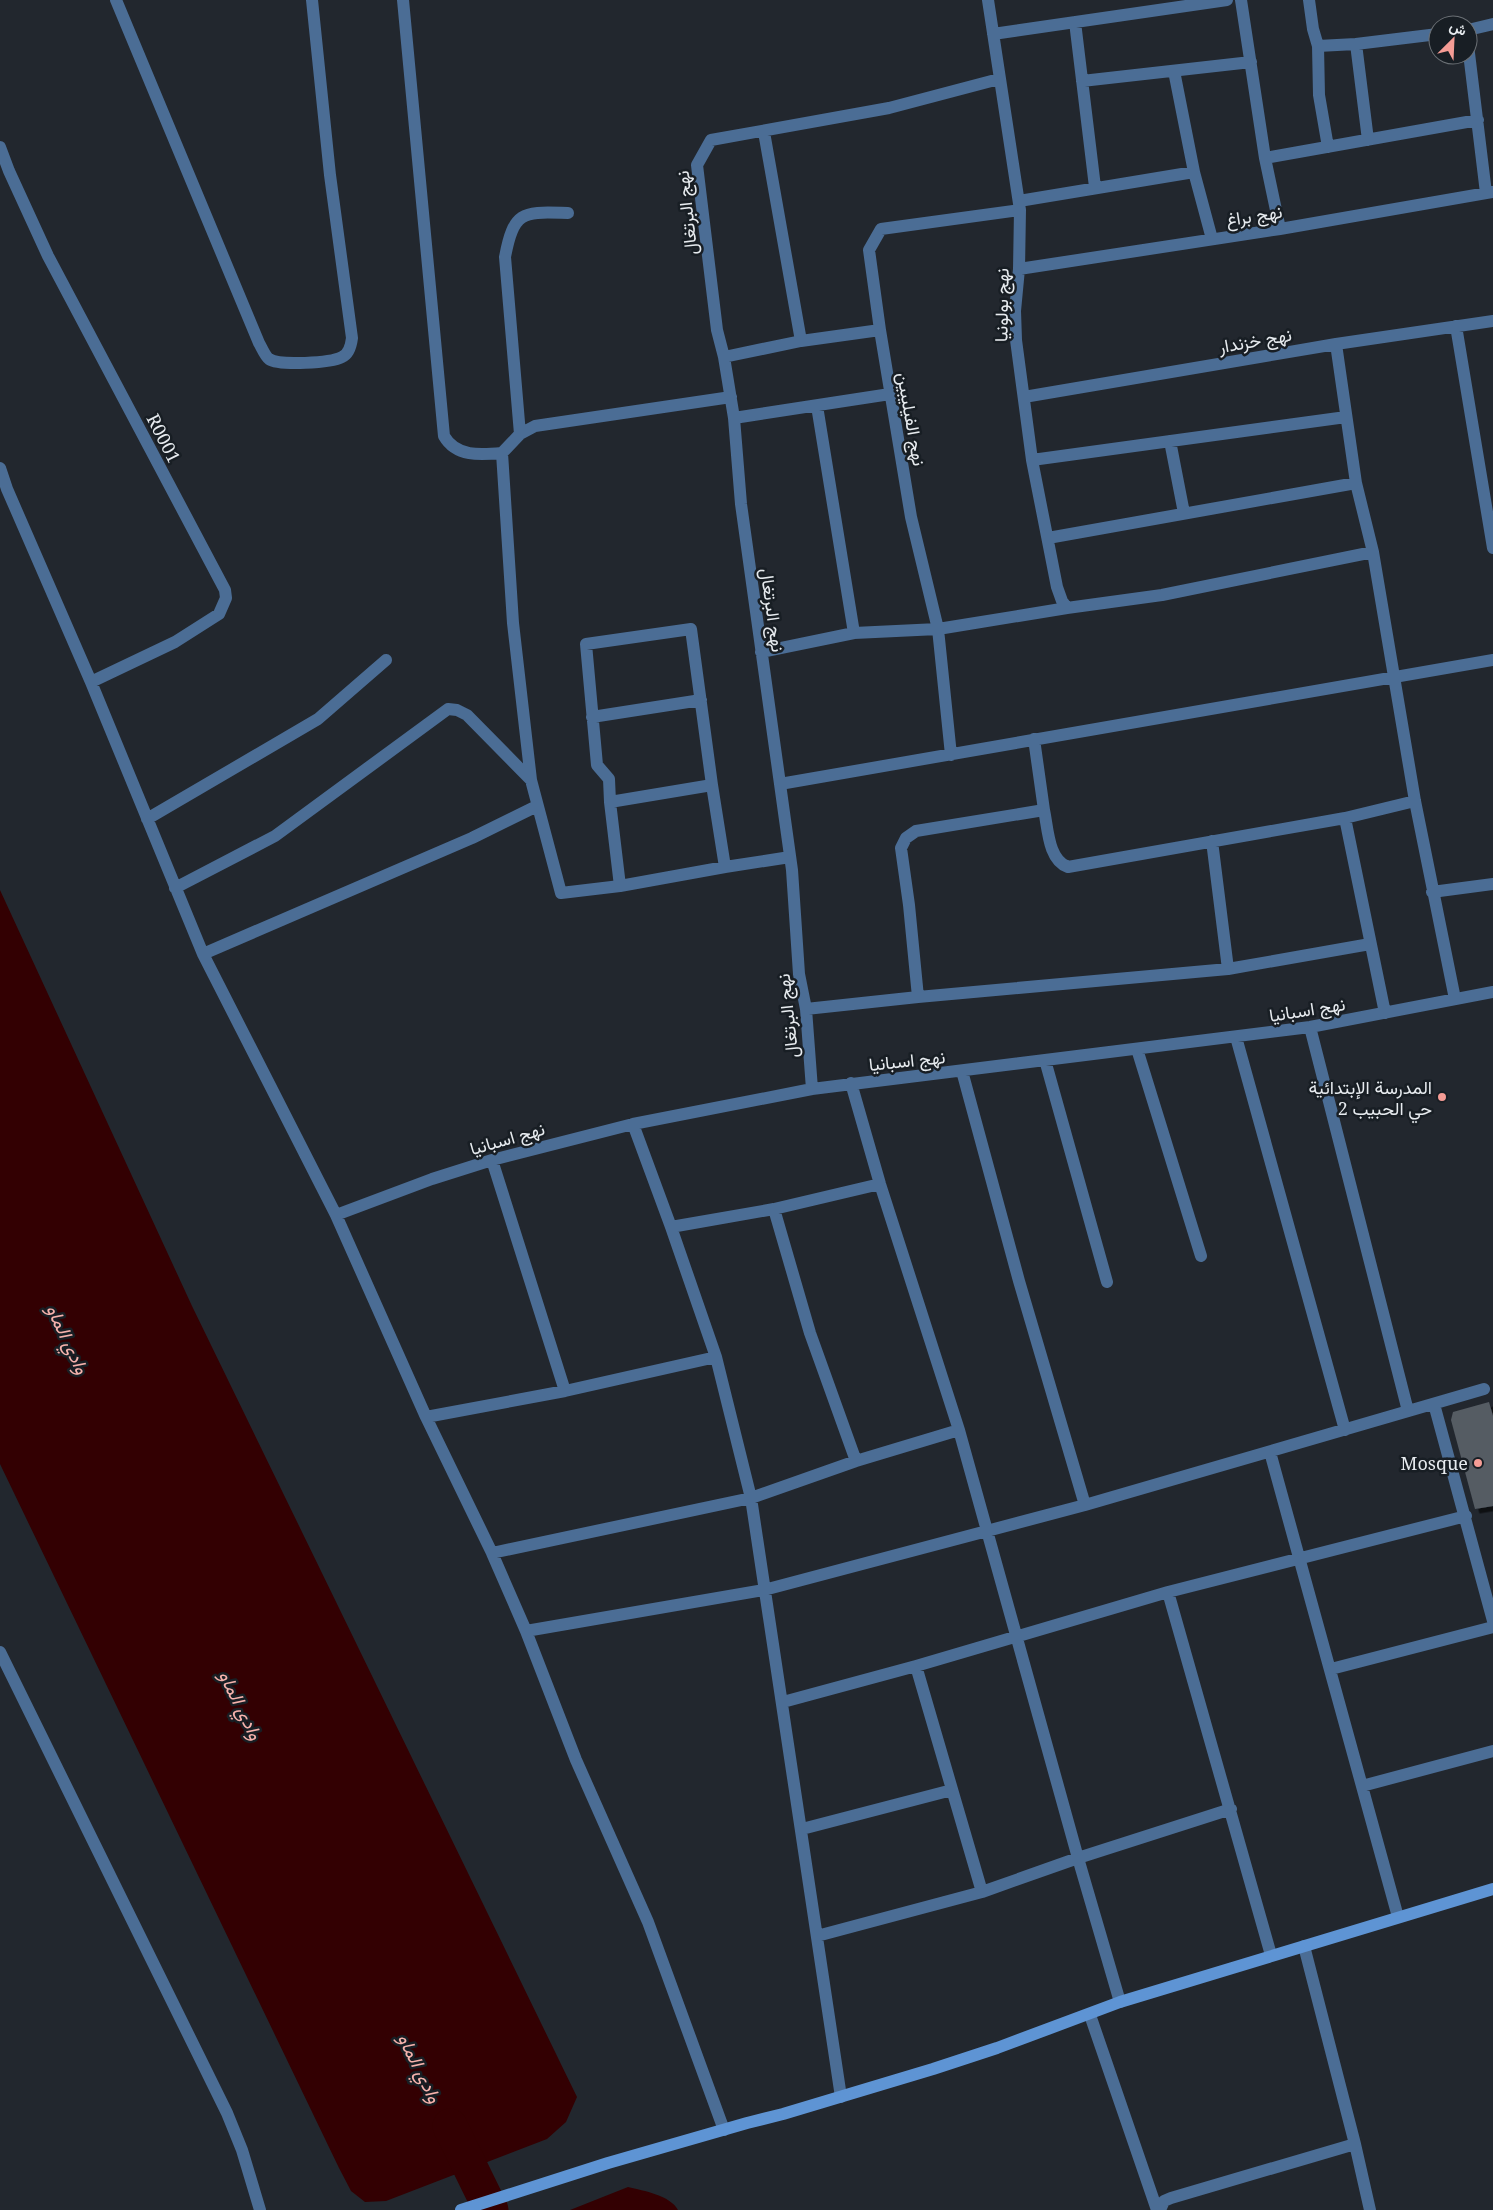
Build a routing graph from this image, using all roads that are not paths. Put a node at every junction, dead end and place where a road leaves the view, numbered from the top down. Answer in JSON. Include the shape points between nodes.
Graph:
{"nodes":[{"id":1,"x":116,"y":0,"type":"edge"},
{"id":2,"x":312,"y":0,"type":"edge"},
{"id":3,"x":403,"y":0,"type":"edge"},
{"id":4,"x":988,"y":0,"type":"edge"},
{"id":5,"x":1227,"y":0,"type":"edge"},
{"id":6,"x":1242,"y":0,"type":"edge"},
{"id":7,"x":1309,"y":0,"type":"edge"},
{"id":8,"x":1075,"y":22,"type":"junction"},
{"id":9,"x":1493,"y":24,"type":"edge"},
{"id":10,"x":1478,"y":28,"type":"edge"},
{"id":11,"x":993,"y":34,"type":"junction"},
{"id":12,"x":1428,"y":35,"type":"edge"},
{"id":13,"x":1356,"y":44,"type":"junction"},
{"id":14,"x":1318,"y":46,"type":"junction"},
{"id":15,"x":1250,"y":62,"type":"junction"},
{"id":16,"x":1471,"y":65,"type":"edge"},
{"id":17,"x":1174,"y":71,"type":"junction"},
{"id":18,"x":999,"y":79,"type":"junction"},
{"id":19,"x":1082,"y":81,"type":"junction"},
{"id":20,"x":1478,"y":120,"type":"junction"},
{"id":21,"x":764,"y":132,"type":"junction"},
{"id":22,"x":1368,"y":140,"type":"junction"},
{"id":23,"x":0,"y":147,"type":"edge"},
{"id":24,"x":1328,"y":147,"type":"junction"},
{"id":25,"x":1265,"y":158,"type":"junction"},
{"id":26,"x":1194,"y":172,"type":"junction"},
{"id":27,"x":1095,"y":187,"type":"junction"},
{"id":28,"x":1490,"y":193,"type":"edge"},
{"id":29,"x":1019,"y":206,"type":"junction"},
{"id":30,"x":568,"y":213,"type":"dead end"},
{"id":31,"x":1280,"y":229,"type":"junction"},
{"id":32,"x":1212,"y":239,"type":"junction"},
{"id":33,"x":1019,"y":269,"type":"junction"},
{"id":34,"x":1493,"y":321,"type":"edge"},
{"id":35,"x":1456,"y":326,"type":"junction"},
{"id":36,"x":880,"y":330,"type":"junction"},
{"id":37,"x":802,"y":341,"type":"junction"},
{"id":38,"x":1336,"y":344,"type":"junction"},
{"id":39,"x":724,"y":356,"type":"junction"},
{"id":40,"x":890,"y":394,"type":"junction"},
{"id":41,"x":1024,"y":397,"type":"junction"},
{"id":42,"x":731,"y":398,"type":"junction"},
{"id":43,"x":817,"y":406,"type":"junction"},
{"id":44,"x":1346,"y":417,"type":"junction"},
{"id":45,"x":734,"y":418,"type":"junction"},
{"id":46,"x":520,"y":434,"type":"junction"},
{"id":47,"x":1170,"y":441,"type":"junction"},
{"id":48,"x":502,"y":453,"type":"junction"},
{"id":49,"x":1032,"y":460,"type":"junction"},
{"id":50,"x":0,"y":468,"type":"edge"},
{"id":51,"x":1356,"y":483,"type":"junction"},
{"id":52,"x":1184,"y":513,"type":"junction"},
{"id":53,"x":1048,"y":538,"type":"junction"},
{"id":54,"x":1493,"y":548,"type":"edge"},
{"id":55,"x":1373,"y":552,"type":"junction"},
{"id":56,"x":1067,"y":608,"type":"junction"},
{"id":57,"x":938,"y":629,"type":"junction"},
{"id":58,"x":854,"y":633,"type":"junction"},
{"id":59,"x":761,"y":652,"type":"junction"},
{"id":60,"x":386,"y":660,"type":"dead end"},
{"id":61,"x":1493,"y":660,"type":"edge"},
{"id":62,"x":1394,"y":677,"type":"junction"},
{"id":63,"x":91,"y":682,"type":"junction"},
{"id":64,"x":701,"y":700,"type":"junction"},
{"id":65,"x":592,"y":717,"type":"junction"},
{"id":66,"x":1034,"y":739,"type":"junction"},
{"id":67,"x":951,"y":755,"type":"junction"},
{"id":68,"x":531,"y":780,"type":"junction"},
{"id":69,"x":780,"y":784,"type":"junction"},
{"id":70,"x":712,"y":785,"type":"junction"},
{"id":71,"x":1415,"y":801,"type":"junction"},
{"id":72,"x":610,"y":802,"type":"junction"},
{"id":73,"x":537,"y":806,"type":"junction"},
{"id":74,"x":1044,"y":810,"type":"junction"},
{"id":75,"x":1345,"y":818,"type":"junction"},
{"id":76,"x":147,"y":819,"type":"junction"},
{"id":77,"x":1212,"y":841,"type":"junction"},
{"id":78,"x":790,"y":857,"type":"junction"},
{"id":79,"x":725,"y":867,"type":"junction"},
{"id":80,"x":1493,"y":884,"type":"edge"},
{"id":81,"x":620,"y":886,"type":"junction"},
{"id":82,"x":175,"y":888,"type":"junction"},
{"id":83,"x":1432,"y":892,"type":"junction"},
{"id":84,"x":1370,"y":944,"type":"junction"},
{"id":85,"x":203,"y":954,"type":"junction"},
{"id":86,"x":1228,"y":969,"type":"junction"},
{"id":87,"x":1493,"y":992,"type":"edge"},
{"id":88,"x":918,"y":997,"type":"junction"},
{"id":89,"x":1455,"y":999,"type":"junction"},
{"id":90,"x":806,"y":1009,"type":"junction"},
{"id":91,"x":1384,"y":1013,"type":"junction"},
{"id":92,"x":1310,"y":1027,"type":"junction"},
{"id":93,"x":1236,"y":1037,"type":"junction"},
{"id":94,"x":1137,"y":1049,"type":"junction"},
{"id":95,"x":1045,"y":1060,"type":"junction"},
{"id":96,"x":962,"y":1071,"type":"junction"},
{"id":97,"x":851,"y":1083,"type":"junction"},
{"id":98,"x":812,"y":1089,"type":"junction"},
{"id":99,"x":632,"y":1124,"type":"junction"},
{"id":100,"x":492,"y":1160,"type":"junction"},
{"id":101,"x":880,"y":1184,"type":"junction"},
{"id":102,"x":774,"y":1209,"type":"junction"},
{"id":103,"x":336,"y":1215,"type":"junction"},
{"id":104,"x":671,"y":1227,"type":"junction"},
{"id":105,"x":1201,"y":1256,"type":"dead end"},
{"id":106,"x":1107,"y":1282,"type":"dead end"},
{"id":107,"x":716,"y":1357,"type":"junction"},
{"id":108,"x":1484,"y":1389,"type":"dead end"},
{"id":109,"x":565,"y":1391,"type":"junction"},
{"id":110,"x":1434,"y":1404,"type":"junction"},
{"id":111,"x":1408,"y":1411,"type":"junction"},
{"id":112,"x":426,"y":1417,"type":"junction"},
{"id":113,"x":958,"y":1430,"type":"junction"},
{"id":114,"x":1345,"y":1430,"type":"junction"},
{"id":115,"x":1270,"y":1452,"type":"junction"},
{"id":116,"x":856,"y":1462,"type":"junction"},
{"id":117,"x":751,"y":1498,"type":"junction"},
{"id":118,"x":1085,"y":1506,"type":"junction"},
{"id":119,"x":1466,"y":1516,"type":"junction"},
{"id":120,"x":987,"y":1530,"type":"junction"},
{"id":121,"x":492,"y":1553,"type":"junction"},
{"id":122,"x":1298,"y":1559,"type":"junction"},
{"id":123,"x":764,"y":1590,"type":"junction"},
{"id":124,"x":1168,"y":1592,"type":"junction"},
{"id":125,"x":1493,"y":1622,"type":"edge"},
{"id":126,"x":1493,"y":1627,"type":"edge"},
{"id":127,"x":526,"y":1631,"type":"junction"},
{"id":128,"x":1016,"y":1637,"type":"junction"},
{"id":129,"x":0,"y":1652,"type":"edge"},
{"id":130,"x":3,"y":1666,"type":"edge"},
{"id":131,"x":916,"y":1666,"type":"junction"},
{"id":132,"x":1331,"y":1670,"type":"junction"},
{"id":133,"x":783,"y":1702,"type":"junction"},
{"id":134,"x":1493,"y":1751,"type":"edge"},
{"id":135,"x":1362,"y":1786,"type":"junction"},
{"id":136,"x":952,"y":1790,"type":"junction"},
{"id":137,"x":1231,"y":1809,"type":"junction"},
{"id":138,"x":802,"y":1829,"type":"junction"},
{"id":139,"x":1078,"y":1858,"type":"junction"},
{"id":140,"x":1493,"y":1889,"type":"edge"},
{"id":141,"x":982,"y":1892,"type":"junction"},
{"id":142,"x":1398,"y":1917,"type":"junction"},
{"id":143,"x":817,"y":1936,"type":"junction"},
{"id":144,"x":1304,"y":1946,"type":"junction"},
{"id":145,"x":1271,"y":1955,"type":"junction"},
{"id":146,"x":1120,"y":2002,"type":"junction"},
{"id":147,"x":1090,"y":2015,"type":"junction"},
{"id":148,"x":841,"y":2097,"type":"junction"},
{"id":149,"x":724,"y":2130,"type":"junction"},
{"id":150,"x":1355,"y":2144,"type":"junction"},
{"id":151,"x":260,"y":2210,"type":"edge"},
{"id":152,"x":461,"y":2210,"type":"edge"},
{"id":153,"x":1158,"y":2210,"type":"edge"},
{"id":154,"x":1370,"y":2210,"type":"edge"}],
"edges":[{"from":1,"to":2,"type":"street","via":[[259,343],[268,359],[288,363],[334,360],[344,357],[351,346]]},
{"from":3,"to":48,"type":"street","via":[[444,436],[449,445],[470,454]]},
{"from":4,"to":11,"type":"street","name":"نهج بولونيا"},
{"from":5,"to":8,"type":"street"},
{"from":6,"to":15,"type":"street"},
{"from":7,"to":14,"type":"street"},
{"from":8,"to":11,"type":"street"},
{"from":8,"to":19,"type":"street"},
{"from":9,"to":10,"type":"street"},
{"from":11,"to":18,"type":"street","name":"نهج بولونيا"},
{"from":12,"to":13,"type":"street"},
{"from":13,"to":14,"type":"street"},
{"from":13,"to":22,"type":"street"},
{"from":14,"to":24,"type":"street","via":[[1319,95]]},
{"from":15,"to":17,"type":"street"},
{"from":15,"to":25,"type":"street"},
{"from":16,"to":20,"type":"street"},
{"from":17,"to":19,"type":"street"},
{"from":17,"to":26,"type":"street"},
{"from":18,"to":21,"type":"street","via":[[888,108]]},
{"from":18,"to":29,"type":"street","name":"نهج بولونيا"},
{"from":19,"to":27,"type":"street"},
{"from":20,"to":22,"type":"street"},
{"from":20,"to":28,"type":"street"},
{"from":21,"to":37,"type":"street"},
{"from":21,"to":39,"type":"street","name":"نهج البرتغال","via":[[711,140],[696,165],[717,330]]},
{"from":22,"to":24,"type":"street"},
{"from":23,"to":63,"type":"street","name":"R0001","via":[[48,256],[226,598],[219,614],[175,642]]},
{"from":24,"to":25,"type":"street"},
{"from":25,"to":31,"type":"street"},
{"from":26,"to":27,"type":"street"},
{"from":26,"to":32,"type":"street"},
{"from":27,"to":29,"type":"street"},
{"from":28,"to":31,"type":"street","name":"نهج براغ"},
{"from":29,"to":33,"type":"street","name":"نهج بولونيا"},
{"from":29,"to":36,"type":"street","name":"نهج الفيليبين","via":[[882,229],[869,250]]},
{"from":30,"to":46,"type":"street","via":[[533,212],[519,218],[509,236],[505,257]]},
{"from":31,"to":32,"type":"street","name":"نهج براغ"},
{"from":32,"to":33,"type":"street","name":"نهج براغ"},
{"from":33,"to":41,"type":"street","name":"نهج بولونيا","via":[[1016,340]]},
{"from":34,"to":35,"type":"street","name":"نهج خزندار"},
{"from":35,"to":38,"type":"street","name":"نهج خزندار"},
{"from":35,"to":54,"type":"street"},
{"from":36,"to":37,"type":"street"},
{"from":36,"to":40,"type":"street","name":"نهج الفيليبين"},
{"from":37,"to":39,"type":"street"},
{"from":38,"to":41,"type":"street","name":"نهج خزندار"},
{"from":38,"to":44,"type":"street"},
{"from":39,"to":42,"type":"street","name":"نهج البرتغال"},
{"from":40,"to":43,"type":"street"},
{"from":40,"to":57,"type":"street","name":"نهج الفيليبين","via":[[911,517]]},
{"from":41,"to":49,"type":"street","name":"نهج بولونيا"},
{"from":42,"to":45,"type":"street","name":"نهج البرتغال"},
{"from":42,"to":46,"type":"street","via":[[535,426]]},
{"from":43,"to":45,"type":"street"},
{"from":43,"to":58,"type":"street"},
{"from":44,"to":47,"type":"street"},
{"from":44,"to":51,"type":"street"},
{"from":45,"to":59,"type":"street","name":"نهج البرتغال","via":[[741,504]]},
{"from":46,"to":48,"type":"street"},
{"from":47,"to":49,"type":"street"},
{"from":47,"to":52,"type":"street"},
{"from":48,"to":68,"type":"street","via":[[513,623]]},
{"from":49,"to":53,"type":"street","name":"نهج بولونيا"},
{"from":50,"to":63,"type":"street"},
{"from":51,"to":52,"type":"street"},
{"from":51,"to":55,"type":"street"},
{"from":52,"to":53,"type":"street"},
{"from":53,"to":56,"type":"street","name":"نهج بولونيا","via":[[1059,595]]},
{"from":55,"to":56,"type":"street","via":[[1162,595]]},
{"from":55,"to":62,"type":"street"},
{"from":56,"to":57,"type":"street"},
{"from":57,"to":58,"type":"street"},
{"from":57,"to":67,"type":"street","name":"نهج الفيليبين"},
{"from":58,"to":59,"type":"street"},
{"from":59,"to":69,"type":"street","name":"نهج البرتغال"},
{"from":60,"to":76,"type":"street","via":[[318,719]]},
{"from":61,"to":62,"type":"street"},
{"from":62,"to":66,"type":"street"},
{"from":62,"to":71,"type":"street"},
{"from":63,"to":76,"type":"street"},
{"from":64,"to":65,"type":"street"},
{"from":64,"to":65,"type":"street","via":[[691,629],[586,644]]},
{"from":64,"to":70,"type":"street"},
{"from":65,"to":72,"type":"street","via":[[597,765],[609,779]]},
{"from":66,"to":67,"type":"street"},
{"from":66,"to":74,"type":"street"},
{"from":67,"to":69,"type":"street"},
{"from":68,"to":73,"type":"street"},
{"from":68,"to":82,"type":"street","via":[[467,715],[448,709],[275,836]]},
{"from":69,"to":78,"type":"street","name":"نهج البرتغال"},
{"from":70,"to":72,"type":"street"},
{"from":70,"to":79,"type":"street"},
{"from":71,"to":75,"type":"street"},
{"from":71,"to":83,"type":"street"},
{"from":72,"to":81,"type":"street"},
{"from":73,"to":81,"type":"street","via":[[561,893]]},
{"from":73,"to":85,"type":"street","via":[[472,838]]},
{"from":74,"to":77,"type":"street","via":[[1054,857],[1068,867]]},
{"from":74,"to":88,"type":"street","via":[[916,831],[906,838],[901,848]]},
{"from":75,"to":77,"type":"street"},
{"from":75,"to":84,"type":"street"},
{"from":76,"to":82,"type":"street"},
{"from":77,"to":86,"type":"street"},
{"from":78,"to":79,"type":"street"},
{"from":78,"to":90,"type":"street","name":"نهج البرتغال"},
{"from":79,"to":81,"type":"street"},
{"from":80,"to":83,"type":"street"},
{"from":82,"to":85,"type":"street"},
{"from":83,"to":89,"type":"street"},
{"from":84,"to":86,"type":"street"},
{"from":84,"to":91,"type":"street"},
{"from":85,"to":103,"type":"street"},
{"from":86,"to":88,"type":"street"},
{"from":87,"to":89,"type":"street","name":"نهج اسبانيا"},
{"from":88,"to":90,"type":"street"},
{"from":89,"to":91,"type":"street","name":"نهج اسبانيا"},
{"from":90,"to":98,"type":"street","name":"نهج البرتغال"},
{"from":91,"to":92,"type":"street","name":"نهج اسبانيا"},
{"from":92,"to":93,"type":"street","name":"نهج اسبانيا"},
{"from":92,"to":111,"type":"street"},
{"from":93,"to":94,"type":"street","name":"نهج اسبانيا"},
{"from":93,"to":114,"type":"street"},
{"from":94,"to":95,"type":"street","name":"نهج اسبانيا"},
{"from":94,"to":105,"type":"street"},
{"from":95,"to":96,"type":"street","name":"نهج اسبانيا"},
{"from":95,"to":106,"type":"street"},
{"from":96,"to":97,"type":"street","name":"نهج اسبانيا"},
{"from":96,"to":118,"type":"street","via":[[1018,1281]]},
{"from":97,"to":98,"type":"street","name":"نهج اسبانيا"},
{"from":97,"to":101,"type":"street"},
{"from":98,"to":99,"type":"street","name":"نهج اسبانيا"},
{"from":99,"to":100,"type":"street","name":"نهج اسبانيا"},
{"from":99,"to":104,"type":"street"},
{"from":100,"to":103,"type":"street","name":"نهج اسبانيا"},
{"from":100,"to":109,"type":"street"},
{"from":101,"to":102,"type":"street"},
{"from":101,"to":113,"type":"street"},
{"from":102,"to":104,"type":"street"},
{"from":102,"to":116,"type":"street","via":[[810,1333]]},
{"from":103,"to":112,"type":"street"},
{"from":104,"to":107,"type":"street"},
{"from":107,"to":109,"type":"street"},
{"from":107,"to":117,"type":"street"},
{"from":108,"to":110,"type":"street"},
{"from":109,"to":112,"type":"street"},
{"from":110,"to":111,"type":"street"},
{"from":110,"to":119,"type":"street"},
{"from":111,"to":114,"type":"street"},
{"from":112,"to":121,"type":"street"},
{"from":113,"to":116,"type":"street"},
{"from":113,"to":120,"type":"street"},
{"from":114,"to":115,"type":"street"},
{"from":115,"to":118,"type":"street"},
{"from":115,"to":122,"type":"street"},
{"from":116,"to":117,"type":"street"},
{"from":117,"to":121,"type":"street"},
{"from":117,"to":123,"type":"street"},
{"from":118,"to":120,"type":"street"},
{"from":119,"to":122,"type":"street"},
{"from":119,"to":125,"type":"street"},
{"from":120,"to":123,"type":"street"},
{"from":120,"to":128,"type":"street"},
{"from":121,"to":127,"type":"street"},
{"from":122,"to":124,"type":"street"},
{"from":122,"to":132,"type":"street"},
{"from":123,"to":127,"type":"street"},
{"from":123,"to":133,"type":"street"},
{"from":124,"to":128,"type":"street"},
{"from":124,"to":137,"type":"street"},
{"from":126,"to":132,"type":"street"},
{"from":127,"to":149,"type":"street","via":[[576,1760],[648,1922]]},
{"from":128,"to":131,"type":"street"},
{"from":128,"to":139,"type":"street"},
{"from":129,"to":130,"type":"street"},
{"from":130,"to":151,"type":"street","via":[[227,2113]]},
{"from":131,"to":133,"type":"street"},
{"from":131,"to":136,"type":"street"},
{"from":132,"to":135,"type":"street"},
{"from":133,"to":138,"type":"street"},
{"from":134,"to":135,"type":"street"},
{"from":135,"to":142,"type":"street"},
{"from":136,"to":138,"type":"street"},
{"from":136,"to":141,"type":"street"},
{"from":137,"to":139,"type":"street"},
{"from":137,"to":145,"type":"street"},
{"from":138,"to":143,"type":"street"},
{"from":139,"to":141,"type":"street"},
{"from":139,"to":146,"type":"street"},
{"from":140,"to":142,"type":"street"},
{"from":141,"to":143,"type":"street"},
{"from":142,"to":144,"type":"street"},
{"from":143,"to":148,"type":"street"},
{"from":144,"to":145,"type":"street"},
{"from":144,"to":150,"type":"street"},
{"from":145,"to":146,"type":"street"},
{"from":146,"to":147,"type":"street"},
{"from":147,"to":148,"type":"street"},
{"from":147,"to":153,"type":"street"},
{"from":148,"to":149,"type":"street"},
{"from":149,"to":152,"type":"street"},
{"from":150,"to":153,"type":"street","via":[[1171,2198],[1164,2201]]},
{"from":150,"to":154,"type":"street"}]}
